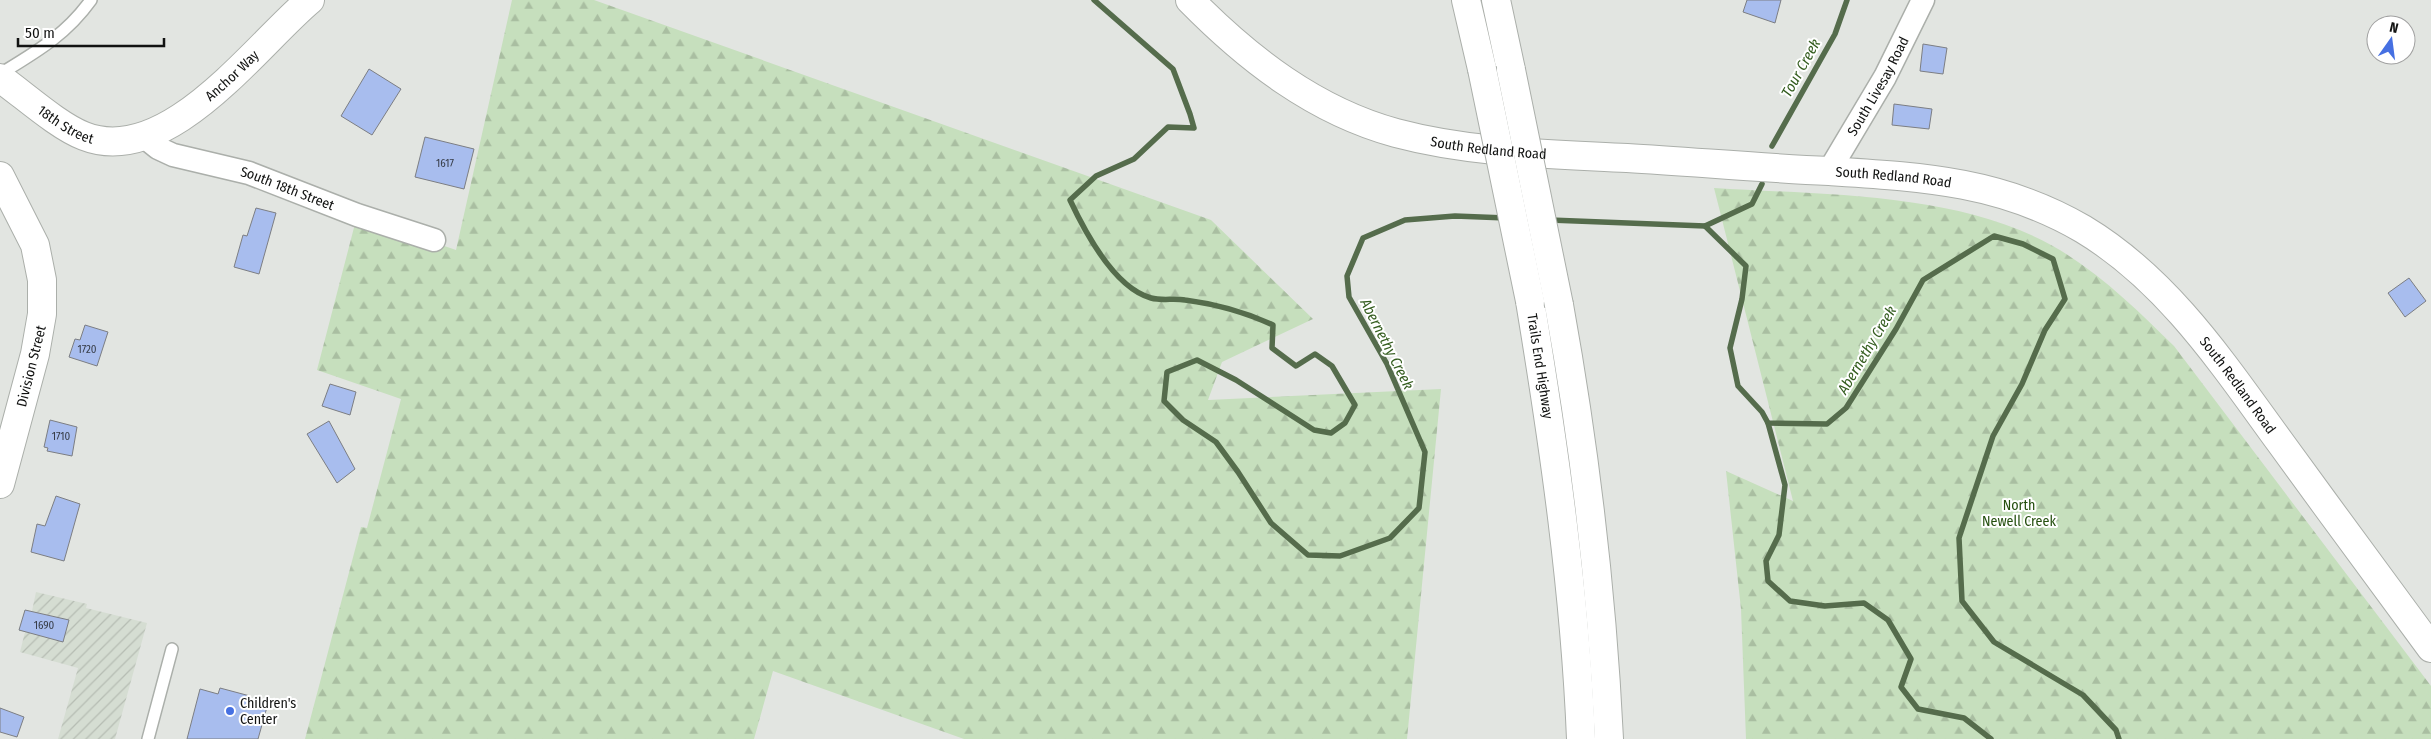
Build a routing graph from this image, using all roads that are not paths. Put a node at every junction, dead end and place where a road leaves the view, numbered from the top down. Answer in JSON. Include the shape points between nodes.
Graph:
{"nodes":[{"id":1,"x":91,"y":0,"type":"edge"},
{"id":2,"x":310,"y":0,"type":"edge"},
{"id":3,"x":1190,"y":0,"type":"edge"},
{"id":4,"x":1466,"y":0,"type":"edge"},
{"id":5,"x":1496,"y":0,"type":"edge"},
{"id":6,"x":1923,"y":0,"type":"edge"},
{"id":7,"x":0,"y":76,"type":"edge"},
{"id":8,"x":143,"y":136,"type":"junction"},
{"id":9,"x":1828,"y":171,"type":"junction"},
{"id":10,"x":0,"y":176,"type":"edge"},
{"id":11,"x":434,"y":240,"type":"dead end"},
{"id":12,"x":0,"y":484,"type":"edge"},
{"id":13,"x":2431,"y":648,"type":"edge"},
{"id":14,"x":172,"y":649,"type":"dead end"},
{"id":15,"x":148,"y":739,"type":"edge"},
{"id":16,"x":1581,"y":739,"type":"edge"},
{"id":17,"x":1609,"y":739,"type":"edge"}],
"edges":[{"from":1,"to":7,"type":"lane","via":[[76,20],[50,43]]},
{"from":2,"to":8,"type":"main road","name":"Anchor Way","via":[[201,102],[177,120]]},
{"from":3,"to":9,"type":"main road","name":"South Redland Road","via":[[1250,56],[1285,82],[1334,109],[1392,132],[1483,148]]},
{"from":4,"to":16,"type":"main road","name":"Trails End Highway","bridge":true,"via":[[1530,301],[1550,421],[1563,526]]},
{"from":5,"to":17,"type":"main road","name":"Trails End Highway","bridge":true,"via":[[1559,305],[1580,424],[1606,663]]},
{"from":6,"to":9,"type":"street","name":"South Livesay Road","via":[[1885,77]]},
{"from":7,"to":8,"type":"main road","name":"18th Street","via":[[84,136],[118,142]]},
{"from":8,"to":11,"type":"street","name":"South 18th Street","via":[[172,155],[249,173],[357,215]]},
{"from":9,"to":13,"type":"main road","name":"South Redland Road","via":[[1897,174],[1957,182],[2002,194],[2076,226],[2126,260],[2190,321]]},
{"from":10,"to":12,"type":"main road","name":"Division Street","via":[[35,245],[42,280],[40,332]]},
{"from":14,"to":15,"type":"lane"}]}
